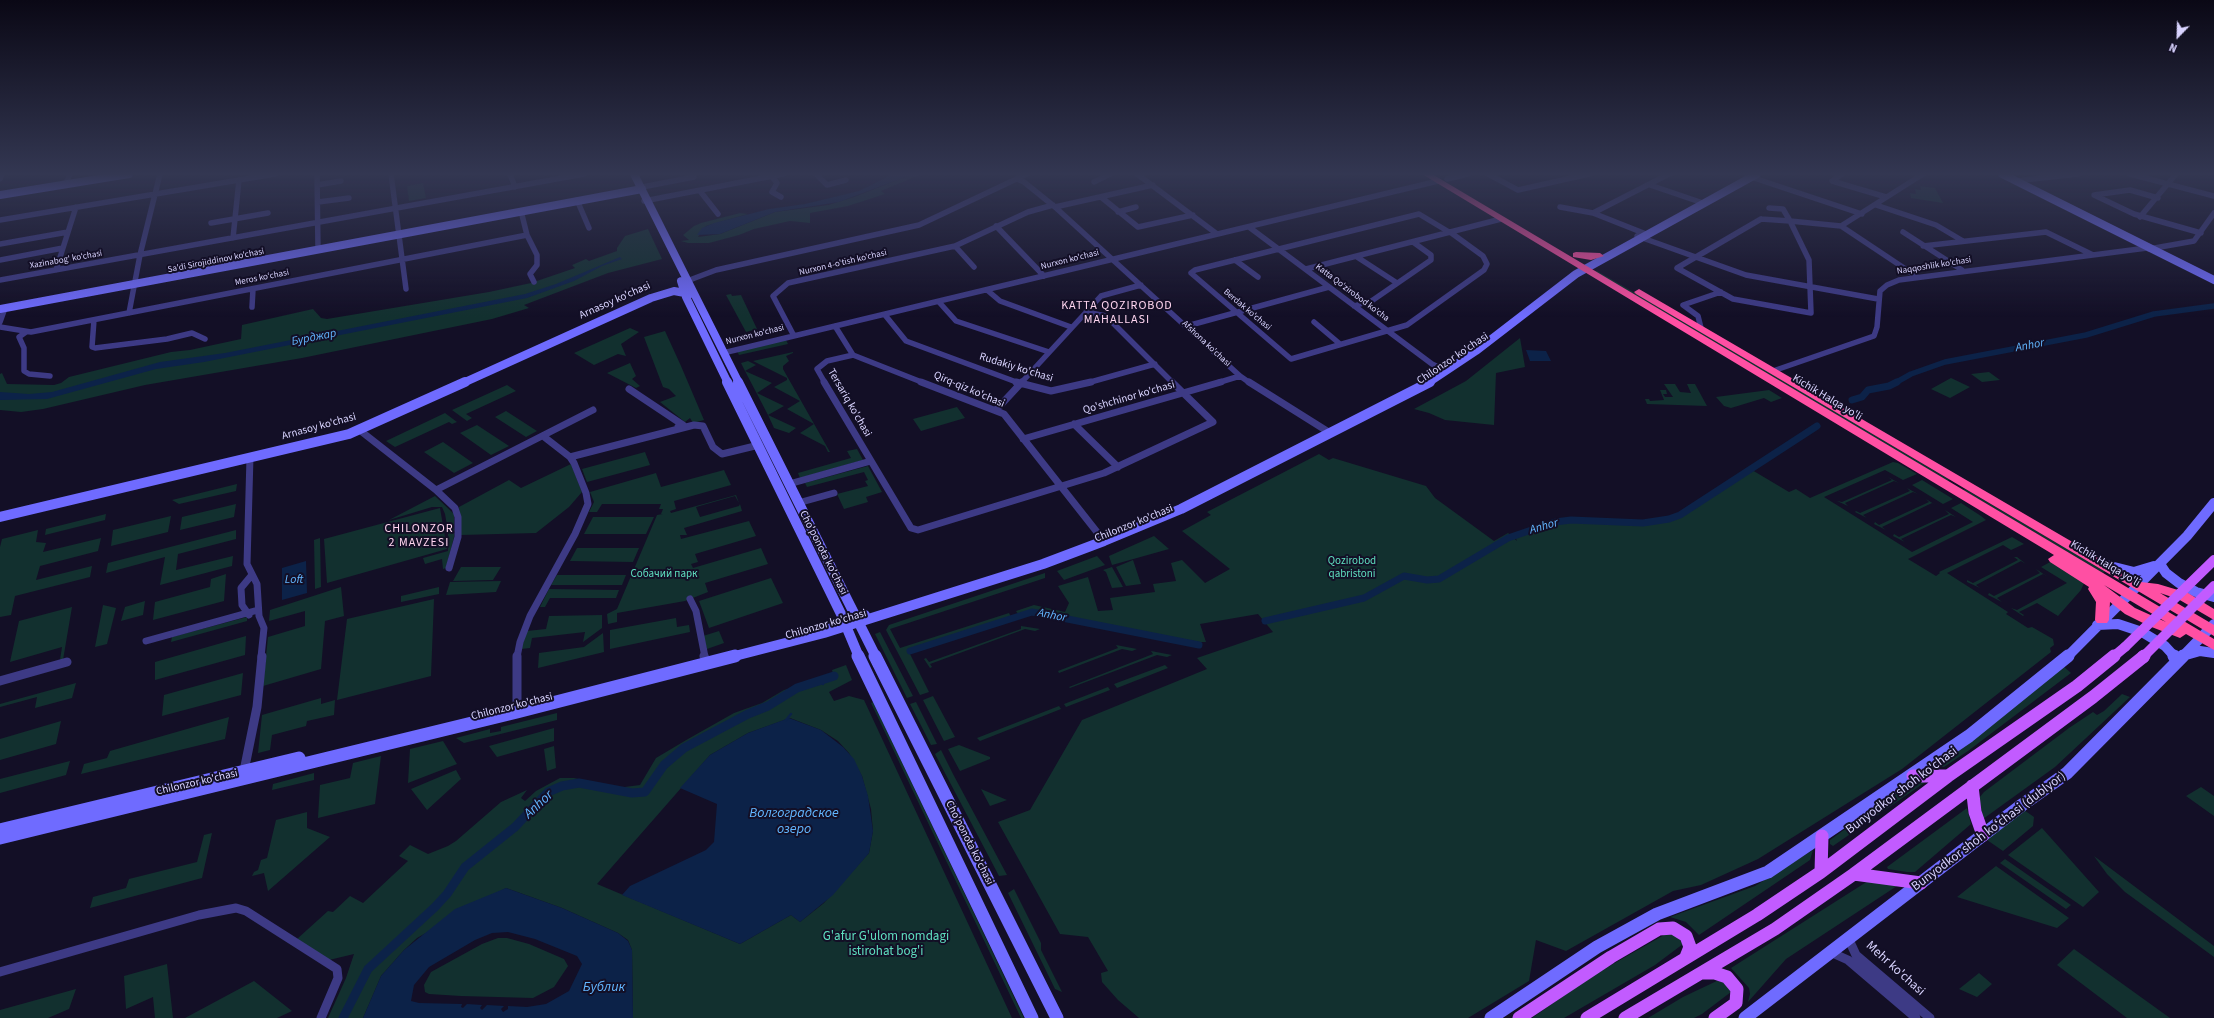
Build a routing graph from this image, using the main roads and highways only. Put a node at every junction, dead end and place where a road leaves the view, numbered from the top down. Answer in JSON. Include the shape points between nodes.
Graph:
{"nodes":[{"id":1,"x":470,"y":222,"type":"edge"},
{"id":2,"x":656,"y":222,"type":"edge"},
{"id":3,"x":1506,"y":222,"type":"edge"},
{"id":4,"x":1515,"y":222,"type":"edge"},
{"id":5,"x":1667,"y":222,"type":"edge"},
{"id":6,"x":2094,"y":222,"type":"edge"},
{"id":7,"x":398,"y":235,"type":"junction"},
{"id":8,"x":1642,"y":235,"type":"junction"},
{"id":9,"x":1600,"y":256,"type":"junction"},
{"id":10,"x":1574,"y":258,"type":"junction"},
{"id":11,"x":1584,"y":269,"type":"junction"},
{"id":12,"x":2214,"y":280,"type":"edge"},
{"id":13,"x":135,"y":285,"type":"junction"},
{"id":14,"x":686,"y":287,"type":"junction"},
{"id":15,"x":671,"y":291,"type":"junction"},
{"id":16,"x":662,"y":296,"type":"junction"},
{"id":17,"x":2,"y":310,"type":"edge"},
{"id":18,"x":493,"y":371,"type":"junction"},
{"id":19,"x":250,"y":459,"type":"junction"},
{"id":20,"x":1955,"y":478,"type":"junction"},
{"id":21,"x":1942,"y":483,"type":"junction"},
{"id":22,"x":1966,"y":497,"type":"junction"},
{"id":23,"x":2214,"y":503,"type":"edge"},
{"id":24,"x":0,"y":517,"type":"edge"},
{"id":25,"x":0,"y":520,"type":"edge"},
{"id":26,"x":2094,"y":560,"type":"junction"},
{"id":27,"x":2214,"y":560,"type":"edge"},
{"id":28,"x":2160,"y":564,"type":"junction"},
{"id":29,"x":2077,"y":573,"type":"junction"},
{"id":30,"x":2214,"y":586,"type":"edge"},
{"id":31,"x":2133,"y":590,"type":"junction"},
{"id":32,"x":2214,"y":597,"type":"edge"},
{"id":33,"x":2119,"y":604,"type":"junction"},
{"id":34,"x":2214,"y":615,"type":"edge"},
{"id":35,"x":851,"y":622,"type":"junction"},
{"id":36,"x":2100,"y":623,"type":"junction"},
{"id":37,"x":2210,"y":630,"type":"edge"},
{"id":38,"x":2214,"y":645,"type":"edge"},
{"id":39,"x":2214,"y":653,"type":"edge"},
{"id":40,"x":2179,"y":659,"type":"junction"},
{"id":41,"x":895,"y":696,"type":"junction"},
{"id":42,"x":880,"y":701,"type":"junction"},
{"id":43,"x":517,"y":709,"type":"junction"},
{"id":44,"x":244,"y":775,"type":"junction"},
{"id":45,"x":1913,"y":776,"type":"junction"},
{"id":46,"x":1948,"y":776,"type":"junction"},
{"id":47,"x":1972,"y":786,"type":"junction"},
{"id":48,"x":0,"y":830,"type":"edge"},
{"id":49,"x":1983,"y":835,"type":"junction"},
{"id":50,"x":1822,"y":836,"type":"junction"},
{"id":51,"x":0,"y":838,"type":"edge"},
{"id":52,"x":1821,"y":872,"type":"junction"},
{"id":53,"x":1854,"y":874,"type":"junction"},
{"id":54,"x":1921,"y":883,"type":"junction"},
{"id":55,"x":1686,"y":958,"type":"junction"},
{"id":56,"x":1703,"y":973,"type":"junction"},
{"id":57,"x":1032,"y":1018,"type":"edge"},
{"id":58,"x":1057,"y":1018,"type":"edge"},
{"id":59,"x":1491,"y":1018,"type":"edge"},
{"id":60,"x":1519,"y":1018,"type":"edge"},
{"id":61,"x":1587,"y":1018,"type":"edge"},
{"id":62,"x":1625,"y":1018,"type":"edge"},
{"id":63,"x":1715,"y":1018,"type":"edge"},
{"id":64,"x":1745,"y":1018,"type":"edge"}],
"edges":[{"from":1,"to":7,"type":"main road","name":"Sa'di Sirojiddinov ko'chasi"},
{"from":2,"to":14,"type":"main road","name":"Cho'ponota ko'chasi"},
{"from":3,"to":10,"type":"highway","name":"Kichik Halqa yo'li"},
{"from":4,"to":10,"type":"highway","name":"Kichik Halqa yo'li"},
{"from":5,"to":8,"type":"main road"},
{"from":6,"to":12,"type":"main road"},
{"from":7,"to":13,"type":"main road","name":"Sa'di Sirojiddinov ko'chasi"},
{"from":7,"to":13,"type":"main road","name":"Sa'di Sirojiddinov ko'chasi"},
{"from":8,"to":9,"type":"main road"},
{"from":8,"to":11,"type":"main road"},
{"from":9,"to":10,"type":"highway"},
{"from":9,"to":11,"type":"main road"},
{"from":10,"to":11,"type":"highway","name":"Kichik Halqa yo'li"},
{"from":10,"to":11,"type":"highway","via":[[1574,266]]},
{"from":11,"to":20,"type":"highway","name":"Kichik Halqa yo'li","via":[[1701,328]]},
{"from":11,"to":21,"type":"highway","name":"Kichik Halqa yo'li"},
{"from":11,"to":35,"type":"main road","name":"Chilonzor ko'chasi","via":[[1415,390],[1182,509],[1102,539]]},
{"from":13,"to":17,"type":"main road","name":"Sa'di Sirojiddinov ko'chasi"},
{"from":14,"to":15,"type":"main road","name":"Arnasoy ko'chasi"},
{"from":14,"to":16,"type":"main road","name":"Arnasoy ko'chasi","via":[[675,295]]},
{"from":14,"to":35,"type":"main road","name":"Cho'ponota ko'chasi"},
{"from":15,"to":16,"type":"main road","name":"Arnasoy ko'chasi"},
{"from":15,"to":18,"type":"main road","name":"Arnasoy ko'chasi"},
{"from":16,"to":18,"type":"main road","name":"Arnasoy ko'chasi"},
{"from":18,"to":19,"type":"main road","name":"Arnasoy ko'chasi","via":[[360,431]]},
{"from":19,"to":24,"type":"main road","name":"Arnasoy ko'chasi"},
{"from":19,"to":25,"type":"main road","name":"Arnasoy ko'chasi"},
{"from":20,"to":21,"type":"highway","via":[[1956,485]]},
{"from":20,"to":26,"type":"highway","name":"Kichik Halqa yo'li"},
{"from":21,"to":22,"type":"highway","name":"Kichik Halqa yo'li"},
{"from":22,"to":29,"type":"highway","via":[[2028,543]]},
{"from":22,"to":31,"type":"highway","name":"Kichik Halqa yo'li"},
{"from":23,"to":28,"type":"main road"},
{"from":26,"to":28,"type":"main road","via":[[2134,572]]},
{"from":26,"to":31,"type":"highway","name":"Kichik Halqa yo'li"},
{"from":27,"to":46,"type":"main road","name":"Bunyodkor shoh ko'chasi","bridge":true,"via":[[2125,647],[2077,686]]},
{"from":28,"to":31,"type":"main road"},
{"from":28,"to":32,"type":"main road","via":[[2166,573],[2179,583],[2196,592]]},
{"from":29,"to":33,"type":"highway"},
{"from":29,"to":36,"type":"highway","via":[[2100,596],[2104,608]]},
{"from":30,"to":47,"type":"main road","bridge":true,"via":[[2143,657]]},
{"from":31,"to":33,"type":"main road"},
{"from":31,"to":34,"type":"highway","via":[[2158,588],[2183,596]]},
{"from":31,"to":37,"type":"highway","name":"Kichik Halqa yo'li"},
{"from":33,"to":36,"type":"main road"},
{"from":33,"to":37,"type":"highway","via":[[2160,626]]},
{"from":35,"to":41,"type":"main road","name":"Cho'ponota ko'chasi"},
{"from":35,"to":42,"type":"main road","name":"Cho'ponota ko'chasi"},
{"from":35,"to":43,"type":"main road","name":"Chilonzor ko'chasi"},
{"from":35,"to":43,"type":"main road","name":"Chilonzor ko'chasi"},
{"from":36,"to":40,"type":"main road","via":[[2118,624],[2142,632],[2165,646]]},
{"from":36,"to":45,"type":"main road","via":[[2061,663],[1969,736]]},
{"from":37,"to":38,"type":"highway","name":"Kichik Halqa yo'li"},
{"from":37,"to":40,"type":"main road","name":"Bunyodkor shoh koʻchasi (dublyor)"},
{"from":39,"to":40,"type":"main road","via":[[2198,651]]},
{"from":40,"to":49,"type":"main road","name":"Bunyodkor shoh koʻchasi (dublyor)","via":[[2067,773]]},
{"from":41,"to":42,"type":"main road","via":[[885,695]]},
{"from":41,"to":58,"type":"main road","name":"Cho'ponota ko'chasi"},
{"from":42,"to":57,"type":"main road","name":"Cho'ponota ko'chasi"},
{"from":43,"to":44,"type":"main road","name":"Chilonzor ko'chasi"},
{"from":44,"to":48,"type":"main road","name":"Chilonzor ko'chasi"},
{"from":44,"to":51,"type":"main road","name":"Chilonzor ko'chasi"},
{"from":45,"to":46,"type":"main road"},
{"from":45,"to":50,"type":"main road"},
{"from":46,"to":52,"type":"main road","name":"Bunyodkor shoh ko'chasi"},
{"from":47,"to":49,"type":"main road","via":[[1975,812]]},
{"from":47,"to":53,"type":"main road"},
{"from":49,"to":54,"type":"main road","name":"Bunyodkor shoh koʻchasi (dublyor)"},
{"from":50,"to":52,"type":"main road"},
{"from":50,"to":59,"type":"main road","via":[[1768,872],[1657,914],[1596,947]]},
{"from":52,"to":55,"type":"main road","name":"Bunyodkor shoh ko'chasi"},
{"from":53,"to":54,"type":"main road"},
{"from":53,"to":56,"type":"main road","via":[[1775,929]]},
{"from":54,"to":64,"type":"main road","name":"Bunyodkor shoh koʻchasi (dublyor)"},
{"from":55,"to":60,"type":"main road","via":[[1690,947],[1686,936],[1673,928],[1659,929],[1611,957]]},
{"from":55,"to":61,"type":"main road","name":"Bunyodkor shoh ko'chasi"},
{"from":56,"to":62,"type":"main road"},
{"from":56,"to":63,"type":"main road","via":[[1727,977],[1737,989],[1736,1003]]}]}
